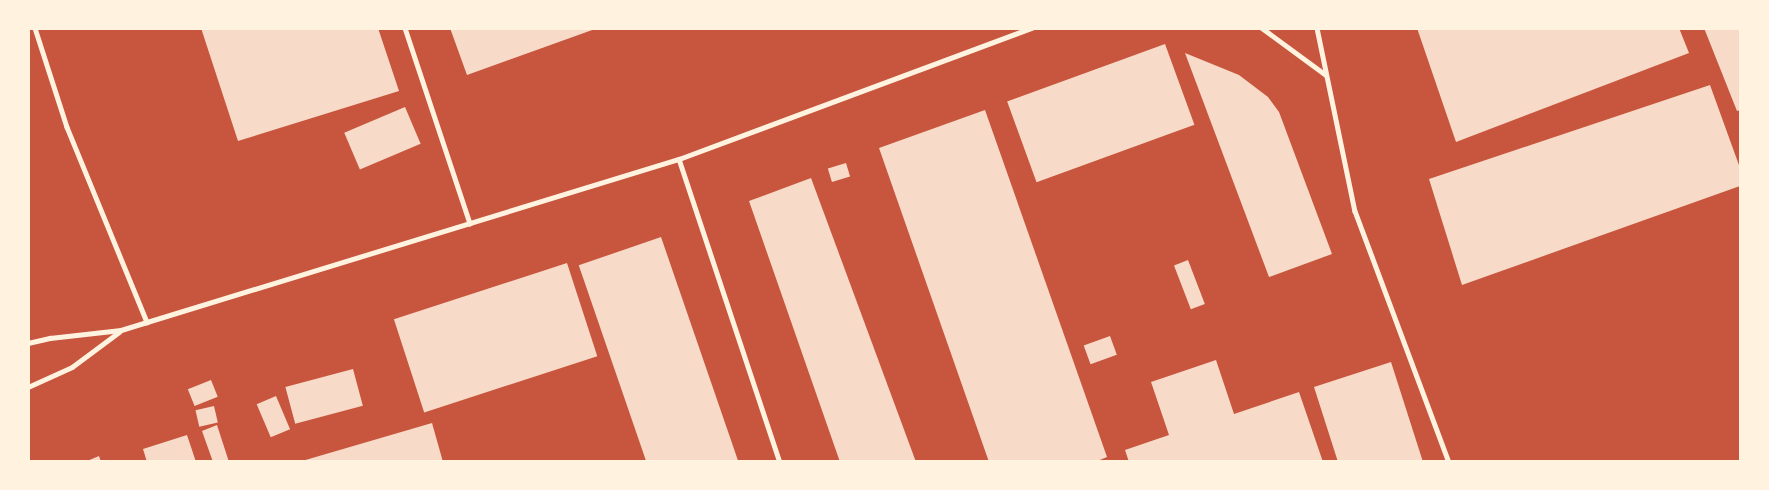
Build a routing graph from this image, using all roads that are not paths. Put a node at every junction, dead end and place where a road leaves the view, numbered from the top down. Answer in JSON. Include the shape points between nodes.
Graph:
{"nodes":[{"id":1,"x":35,"y":28,"type":"edge"},
{"id":2,"x":405,"y":28,"type":"edge"},
{"id":3,"x":1032,"y":28,"type":"edge"},
{"id":4,"x":1262,"y":28,"type":"edge"},
{"id":5,"x":1317,"y":28,"type":"edge"},
{"id":6,"x":1326,"y":75,"type":"junction"},
{"id":7,"x":678,"y":159,"type":"junction"},
{"id":8,"x":470,"y":223,"type":"junction"},
{"id":9,"x":147,"y":322,"type":"junction"},
{"id":10,"x":121,"y":330,"type":"junction"},
{"id":11,"x":28,"y":343,"type":"edge"},
{"id":12,"x":28,"y":387,"type":"edge"},
{"id":13,"x":780,"y":462,"type":"edge"},
{"id":14,"x":1449,"y":462,"type":"edge"}],
"edges":[{"from":1,"to":9,"type":"lane","via":[[67,127]]},
{"from":2,"to":8,"type":"lane"},
{"from":3,"to":7,"type":"lane"},
{"from":4,"to":6,"type":"lane"},
{"from":5,"to":6,"type":"lane"},
{"from":6,"to":14,"type":"lane","via":[[1355,211]]},
{"from":7,"to":8,"type":"lane"},
{"from":7,"to":13,"type":"lane"},
{"from":8,"to":9,"type":"lane"},
{"from":9,"to":10,"type":"lane"},
{"from":10,"to":11,"type":"lane"},
{"from":10,"to":12,"type":"lane","via":[[72,367]]}]}
